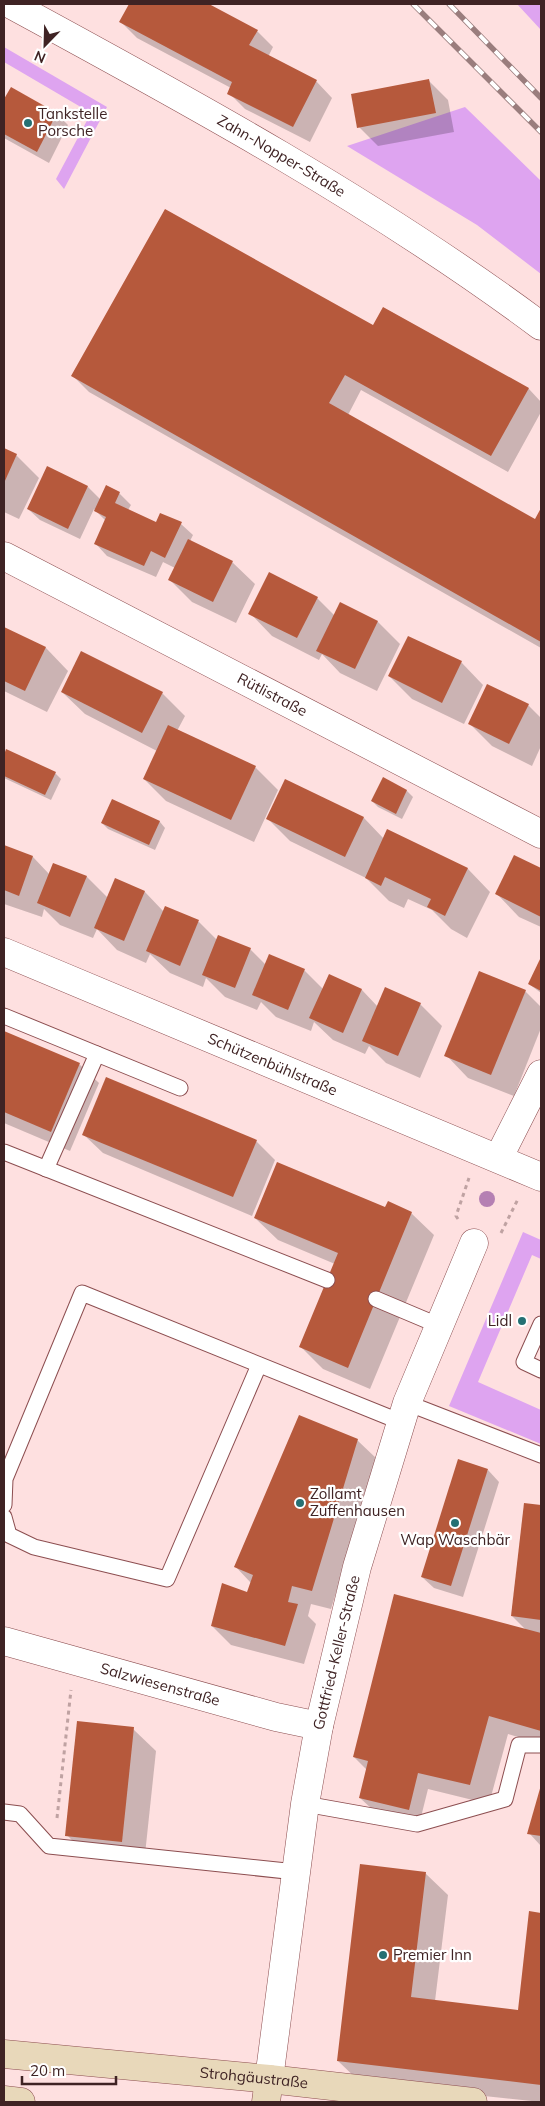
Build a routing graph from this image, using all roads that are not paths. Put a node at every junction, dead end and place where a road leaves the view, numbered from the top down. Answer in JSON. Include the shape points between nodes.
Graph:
{"nodes":[{"id":1,"x":10,"y":4,"type":"edge"},
{"id":2,"x":541,"y":326,"type":"edge"},
{"id":3,"x":4,"y":556,"type":"edge"},
{"id":4,"x":541,"y":834,"type":"edge"},
{"id":5,"x":4,"y":952,"type":"edge"},
{"id":6,"x":4,"y":1016,"type":"edge"},
{"id":7,"x":97,"y":1054,"type":"junction"},
{"id":8,"x":541,"y":1074,"type":"edge"},
{"id":9,"x":180,"y":1088,"type":"dead end"},
{"id":10,"x":4,"y":1152,"type":"edge"},
{"id":11,"x":490,"y":1154,"type":"junction"},
{"id":12,"x":46,"y":1169,"type":"junction"},
{"id":13,"x":535,"y":1174,"type":"edge"},
{"id":14,"x":474,"y":1244,"type":"road end"},
{"id":15,"x":327,"y":1280,"type":"dead end"},
{"id":16,"x":376,"y":1299,"type":"dead end"},
{"id":17,"x":541,"y":1324,"type":"edge"},
{"id":18,"x":440,"y":1326,"type":"junction"},
{"id":19,"x":259,"y":1365,"type":"junction"},
{"id":20,"x":541,"y":1370,"type":"edge"},
{"id":21,"x":404,"y":1413,"type":"junction"},
{"id":22,"x":541,"y":1455,"type":"edge"},
{"id":23,"x":4,"y":1505,"type":"edge"},
{"id":24,"x":4,"y":1517,"type":"edge"},
{"id":25,"x":4,"y":1641,"type":"edge"},
{"id":26,"x":319,"y":1726,"type":"junction"},
{"id":27,"x":541,"y":1745,"type":"edge"},
{"id":28,"x":305,"y":1804,"type":"junction"},
{"id":29,"x":4,"y":1812,"type":"edge"},
{"id":30,"x":296,"y":1872,"type":"junction"},
{"id":31,"x":4,"y":2054,"type":"edge"},
{"id":32,"x":268,"y":2091,"type":"edge"},
{"id":33,"x":4,"y":2100,"type":"edge"},
{"id":34,"x":21,"y":2102,"type":"edge"},
{"id":35,"x":473,"y":2102,"type":"edge"}],
"edges":[{"from":1,"to":2,"type":"street","name":"Zahn-Nopper-Straße","via":[[210,114],[386,221]]},
{"from":3,"to":4,"type":"street","name":"Rütlistraße"},
{"from":5,"to":11,"type":"street","name":"Schützenbühlstraße"},
{"from":6,"to":7,"type":"lane"},
{"from":7,"to":9,"type":"lane"},
{"from":7,"to":12,"type":"lane"},
{"from":8,"to":11,"type":"street"},
{"from":10,"to":12,"type":"lane"},
{"from":11,"to":13,"type":"street","name":"Schützenbühlstraße"},
{"from":12,"to":15,"type":"lane"},
{"from":14,"to":18,"type":"street","name":"Gottfried-Keller-Straße"},
{"from":16,"to":18,"type":"lane"},
{"from":17,"to":20,"type":"lane","via":[[524,1362]]},
{"from":18,"to":21,"type":"street","name":"Gottfried-Keller-Straße"},
{"from":19,"to":21,"type":"lane"},
{"from":19,"to":23,"type":"lane","via":[[82,1293],[5,1479]]},
{"from":19,"to":24,"type":"lane","via":[[166,1578],[34,1547],[9,1535]]},
{"from":21,"to":22,"type":"lane"},
{"from":21,"to":26,"type":"street","name":"Gottfried-Keller-Straße","via":[[357,1567]]},
{"from":25,"to":26,"type":"street","name":"Salzwiesenstraße","via":[[276,1717]]},
{"from":26,"to":28,"type":"street","name":"Gottfried-Keller-Straße"},
{"from":27,"to":28,"type":"lane","via":[[519,1745],[505,1799],[417,1824]]},
{"from":28,"to":30,"type":"street","name":"Gottfried-Keller-Straße"},
{"from":29,"to":30,"type":"lane","via":[[20,1814],[49,1846]]},
{"from":30,"to":32,"type":"street","name":"Gottfried-Keller-Straße"},
{"from":31,"to":32,"type":"main road","name":"Strohgäustraße"},
{"from":32,"to":35,"type":"main road","name":"Strohgäustraße"},
{"from":33,"to":34,"type":"main road"}]}
